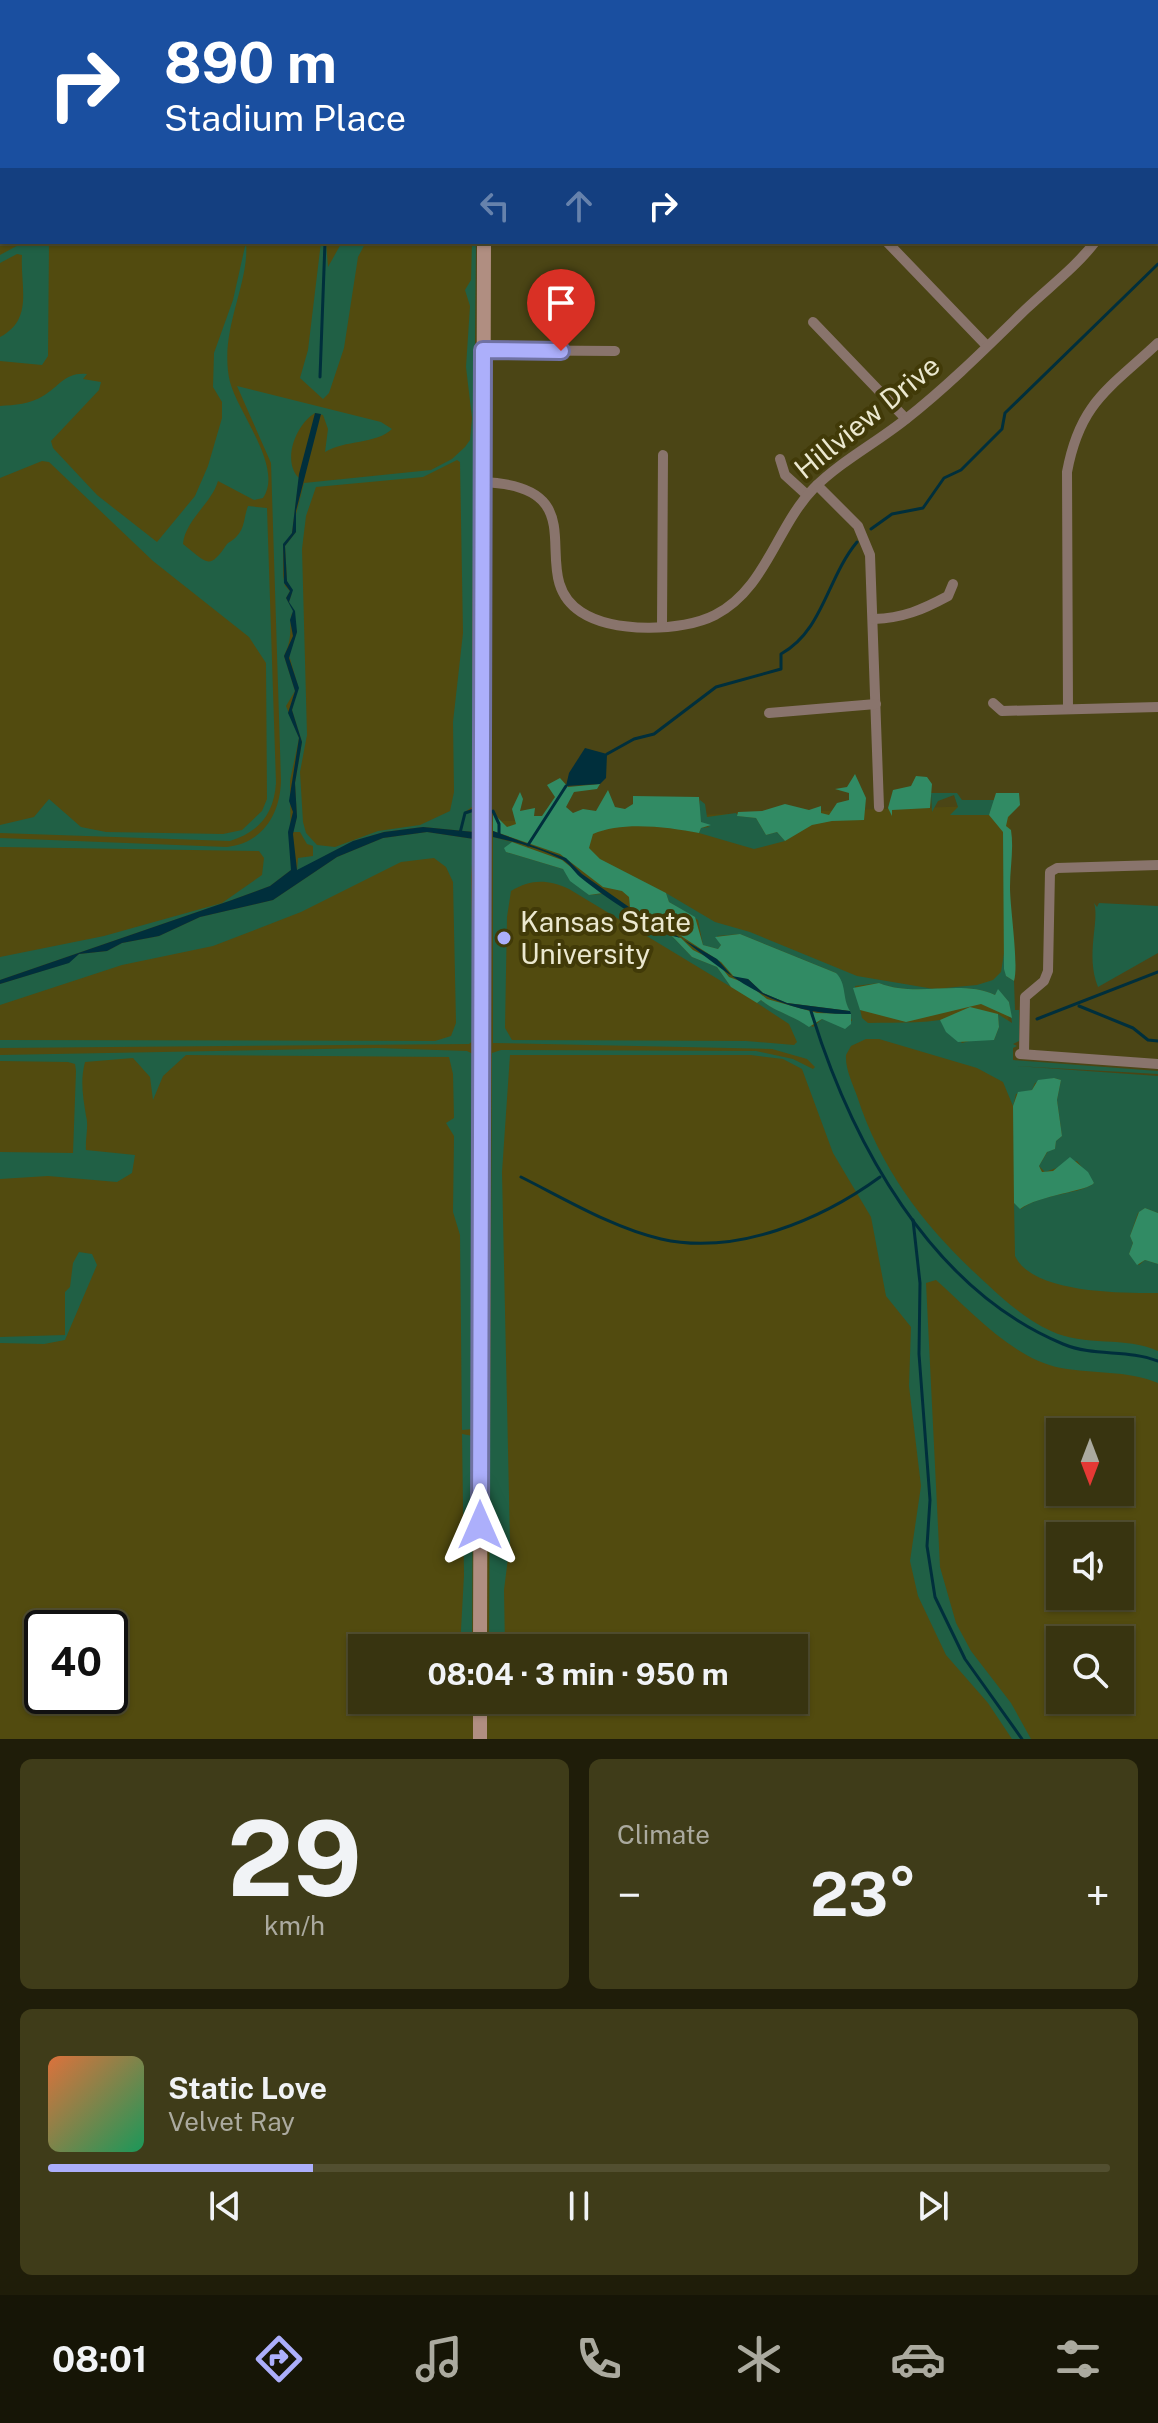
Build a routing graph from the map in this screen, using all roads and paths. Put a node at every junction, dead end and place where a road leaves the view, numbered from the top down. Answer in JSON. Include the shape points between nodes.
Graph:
{"nodes":[{"id":1,"x":484,"y":244,"type":"edge"},
{"id":2,"x":889,"y":244,"type":"edge"},
{"id":3,"x":1093,"y":244,"type":"edge"},
{"id":4,"x":813,"y":322,"type":"dead end"},
{"id":5,"x":1158,"y":343,"type":"edge"},
{"id":6,"x":987,"y":346,"type":"junction"},
{"id":7,"x":483,"y":350,"type":"junction"},
{"id":8,"x":615,"y":351,"type":"dead end"},
{"id":9,"x":906,"y":419,"type":"junction"},
{"id":10,"x":663,"y":455,"type":"dead end"},
{"id":11,"x":780,"y":459,"type":"dead end"},
{"id":12,"x":483,"y":482,"type":"junction"},
{"id":13,"x":817,"y":485,"type":"junction"},
{"id":14,"x":807,"y":495,"type":"junction"},
{"id":15,"x":953,"y":584,"type":"dead end"},
{"id":16,"x":874,"y":619,"type":"junction"},
{"id":17,"x":662,"y":627,"type":"junction"},
{"id":18,"x":993,"y":703,"type":"dead end"},
{"id":19,"x":876,"y":704,"type":"junction"},
{"id":20,"x":1158,"y":707,"type":"edge"},
{"id":21,"x":1068,"y":709,"type":"junction"},
{"id":22,"x":769,"y":713,"type":"dead end"},
{"id":23,"x":879,"y":807,"type":"dead end"},
{"id":24,"x":1158,"y":865,"type":"edge"},
{"id":25,"x":1158,"y":1064,"type":"edge"},
{"id":26,"x":480,"y":1634,"type":"edge"},
{"id":27,"x":480,"y":1714,"type":"edge"},
{"id":28,"x":480,"y":1739,"type":"edge"}],
"edges":[{"from":1,"to":7,"type":"street"},
{"from":2,"to":6,"type":"street"},
{"from":3,"to":6,"type":"street","name":"Hillview Drive"},
{"from":4,"to":9,"type":"street"},
{"from":5,"to":21,"type":"street","via":[[1087,410],[1073,439],[1067,472]]},
{"from":6,"to":9,"type":"street","name":"Hillview Drive"},
{"from":7,"to":8,"type":"street"},
{"from":7,"to":12,"type":"street"},
{"from":9,"to":13,"type":"street","name":"Hillview Drive"},
{"from":10,"to":17,"type":"street"},
{"from":11,"to":14,"type":"street","via":[[785,475]]},
{"from":12,"to":17,"type":"street","name":"Hillview Drive","via":[[526,488],[542,500],[556,528],[559,585],[580,612],[610,624]]},
{"from":12,"to":26,"type":"street"},
{"from":13,"to":14,"type":"street","name":"Hillview Drive"},
{"from":13,"to":16,"type":"street","via":[[866,539]]},
{"from":14,"to":17,"type":"street","name":"Hillview Drive","via":[[760,573],[734,603],[700,622]]},
{"from":15,"to":16,"type":"street","via":[[948,596],[918,612]]},
{"from":16,"to":19,"type":"street"},
{"from":18,"to":21,"type":"street","via":[[1002,711]]},
{"from":19,"to":22,"type":"street"},
{"from":19,"to":23,"type":"street"},
{"from":20,"to":21,"type":"street"},
{"from":24,"to":25,"type":"street","via":[[1050,872],[1048,971],[1022,1006],[1022,1054]]},
{"from":27,"to":28,"type":"street"}]}
